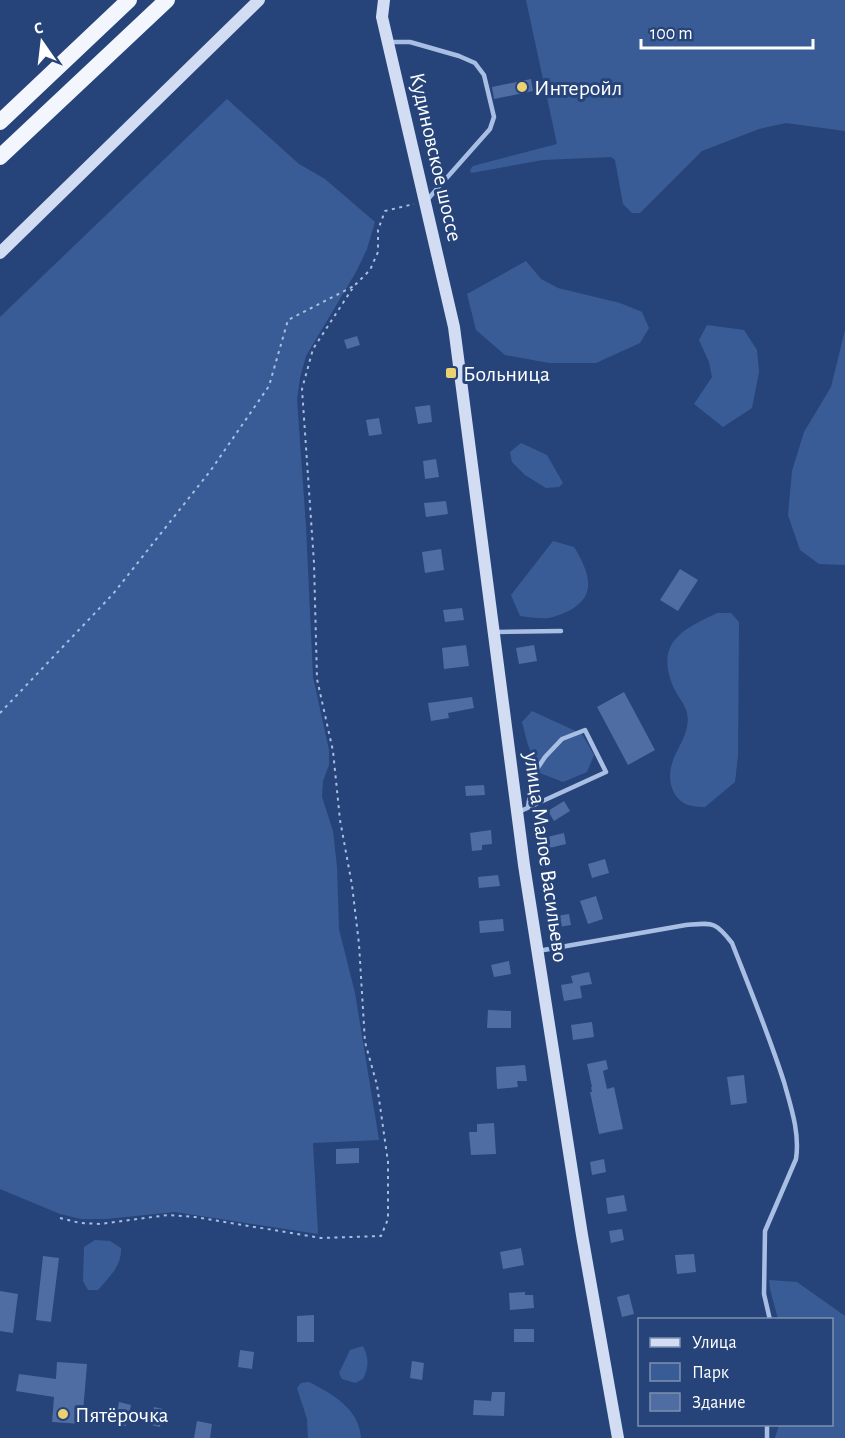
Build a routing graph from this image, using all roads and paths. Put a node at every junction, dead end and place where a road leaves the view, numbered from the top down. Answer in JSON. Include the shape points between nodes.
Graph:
{"nodes":[{"id":1,"x":129,"y":0,"type":"edge"},
{"id":2,"x":167,"y":0,"type":"edge"},
{"id":3,"x":259,"y":0,"type":"edge"},
{"id":4,"x":384,"y":0,"type":"edge"},
{"id":5,"x":392,"y":0,"type":"edge"},
{"id":6,"x":389,"y":42,"type":"junction"},
{"id":7,"x":0,"y":122,"type":"edge"},
{"id":8,"x":0,"y":157,"type":"edge"},
{"id":9,"x":426,"y":201,"type":"junction"},
{"id":10,"x":0,"y":253,"type":"edge"},
{"id":11,"x":444,"y":281,"type":"joint"},
{"id":12,"x":354,"y":286,"type":"junction"},
{"id":13,"x":561,"y":631,"type":"dead end"},
{"id":14,"x":495,"y":632,"type":"junction"},
{"id":15,"x":0,"y":713,"type":"edge"},
{"id":16,"x":522,"y":809,"type":"junction"},
{"id":17,"x":538,"y":951,"type":"junction"},
{"id":18,"x":60,"y":1218,"type":"dead end"},
{"id":19,"x":770,"y":1318,"type":"edge"},
{"id":20,"x":618,"y":1438,"type":"edge"}],
"edges":[{"from":1,"to":7,"type":"highway"},
{"from":2,"to":8,"type":"highway"},
{"from":3,"to":10,"type":"main road"},
{"from":4,"to":6,"type":"main road","name":"Кудиновское шоссе","via":[[382,17]]},
{"from":5,"to":6,"type":"main road","name":"Кудиновское шоссе"},
{"from":6,"to":9,"type":"main road","name":"Кудиновское шоссе"},
{"from":6,"to":9,"type":"lane","via":[[410,42],[475,63],[484,75],[494,117],[490,129]]},
{"from":9,"to":11,"type":"main road","name":"Кудиновское шоссе"},
{"from":9,"to":12,"type":"path","via":[[385,211],[378,230],[378,252],[370,270]]},
{"from":11,"to":14,"type":"main road","name":"улица Малое Васильево","via":[[456,338]]},
{"from":12,"to":15,"type":"path","via":[[288,320],[269,386],[211,470],[112,594]]},
{"from":12,"to":18,"type":"path","via":[[312,349],[302,389],[303,421],[314,563],[317,679],[333,750],[352,885],[365,1042],[388,1162],[388,1219],[381,1236],[321,1238],[195,1217],[168,1215],[100,1224]]},
{"from":13,"to":14,"type":"lane"},
{"from":14,"to":16,"type":"main road","name":"улица Малое Васильево"},
{"from":16,"to":16,"type":"lane","via":[[606,772],[585,730],[562,740],[545,757],[533,775]]},
{"from":16,"to":17,"type":"main road","name":"улица Малое Васильево"},
{"from":17,"to":19,"type":"lane","via":[[710,923],[732,943],[771,1041],[794,1115],[798,1146],[765,1231],[764,1294]]},
{"from":17,"to":20,"type":"main road","name":"улица Малое Васильево"}]}
